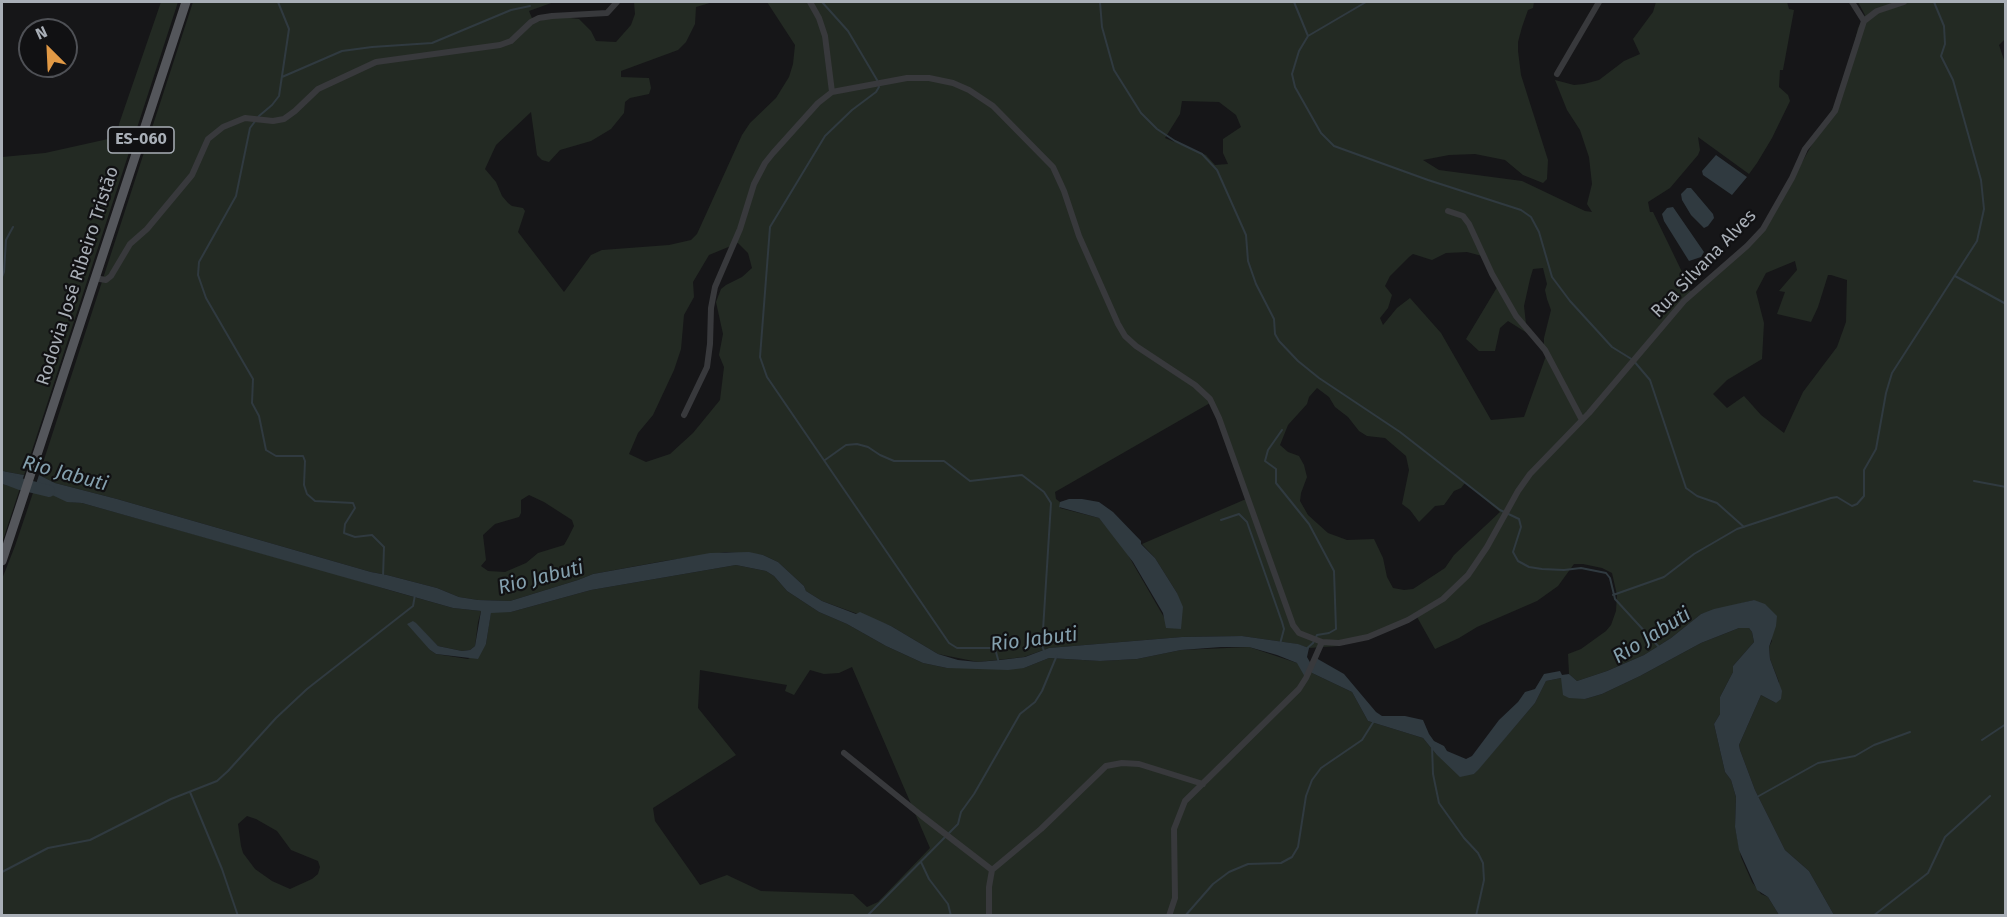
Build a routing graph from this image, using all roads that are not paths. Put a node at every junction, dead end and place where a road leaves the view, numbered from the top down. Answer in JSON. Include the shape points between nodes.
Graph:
{"nodes":[{"id":1,"x":186,"y":2,"type":"edge"},
{"id":2,"x":617,"y":2,"type":"edge"},
{"id":3,"x":810,"y":2,"type":"edge"},
{"id":4,"x":1599,"y":2,"type":"edge"},
{"id":5,"x":1852,"y":2,"type":"edge"},
{"id":6,"x":1905,"y":2,"type":"edge"},
{"id":7,"x":1864,"y":21,"type":"junction"},
{"id":8,"x":1557,"y":74,"type":"dead end"},
{"id":9,"x":832,"y":92,"type":"junction"},
{"id":10,"x":1448,"y":212,"type":"dead end"},
{"id":11,"x":94,"y":278,"type":"junction"},
{"id":12,"x":684,"y":415,"type":"dead end"},
{"id":13,"x":1582,"y":420,"type":"junction"},
{"id":14,"x":2,"y":561,"type":"edge"},
{"id":15,"x":1322,"y":642,"type":"junction"},
{"id":16,"x":844,"y":753,"type":"dead end"},
{"id":17,"x":1203,"y":784,"type":"junction"},
{"id":18,"x":992,"y":870,"type":"junction"},
{"id":19,"x":989,"y":915,"type":"edge"},
{"id":20,"x":1171,"y":915,"type":"edge"}],
"edges":[{"from":1,"to":11,"type":"main road","name":"Rodovia José Ribeiro Tristão","number":"ES-060"},
{"from":2,"to":11,"type":"street","via":[[607,13],[539,18],[500,45],[376,62],[318,89],[284,118],[245,118],[223,127],[208,139],[192,175],[130,244],[111,276],[106,280]]},
{"from":3,"to":9,"type":"street","via":[[825,36]]},
{"from":4,"to":8,"type":"street"},
{"from":5,"to":7,"type":"street"},
{"from":6,"to":7,"type":"street","via":[[1877,11]]},
{"from":7,"to":13,"type":"street","name":"Rua Silvana Alves","via":[[1835,111],[1805,149],[1763,229],[1684,301]]},
{"from":9,"to":12,"type":"street","via":[[773,153],[754,184],[715,287],[706,367]]},
{"from":9,"to":15,"type":"street","via":[[907,78],[953,83],[993,106],[1053,167],[1074,226],[1122,331],[1136,346],[1200,389],[1212,403],[1293,626],[1302,635]]},
{"from":10,"to":13,"type":"street","via":[[1463,216],[1469,224],[1516,316],[1545,350]]},
{"from":11,"to":14,"type":"main road","name":"Rodovia José Ribeiro Tristão","number":"ES-060"},
{"from":13,"to":15,"type":"street","name":"Rua Silvana Alves","via":[[1530,474],[1477,564],[1432,607],[1376,634],[1339,643]]},
{"from":15,"to":17,"type":"street","via":[[1299,689]]},
{"from":16,"to":18,"type":"street"},
{"from":17,"to":18,"type":"street","via":[[1140,764],[1106,766]]},
{"from":17,"to":20,"type":"street","via":[[1185,801],[1174,829],[1175,898]]},
{"from":18,"to":19,"type":"street"}]}
